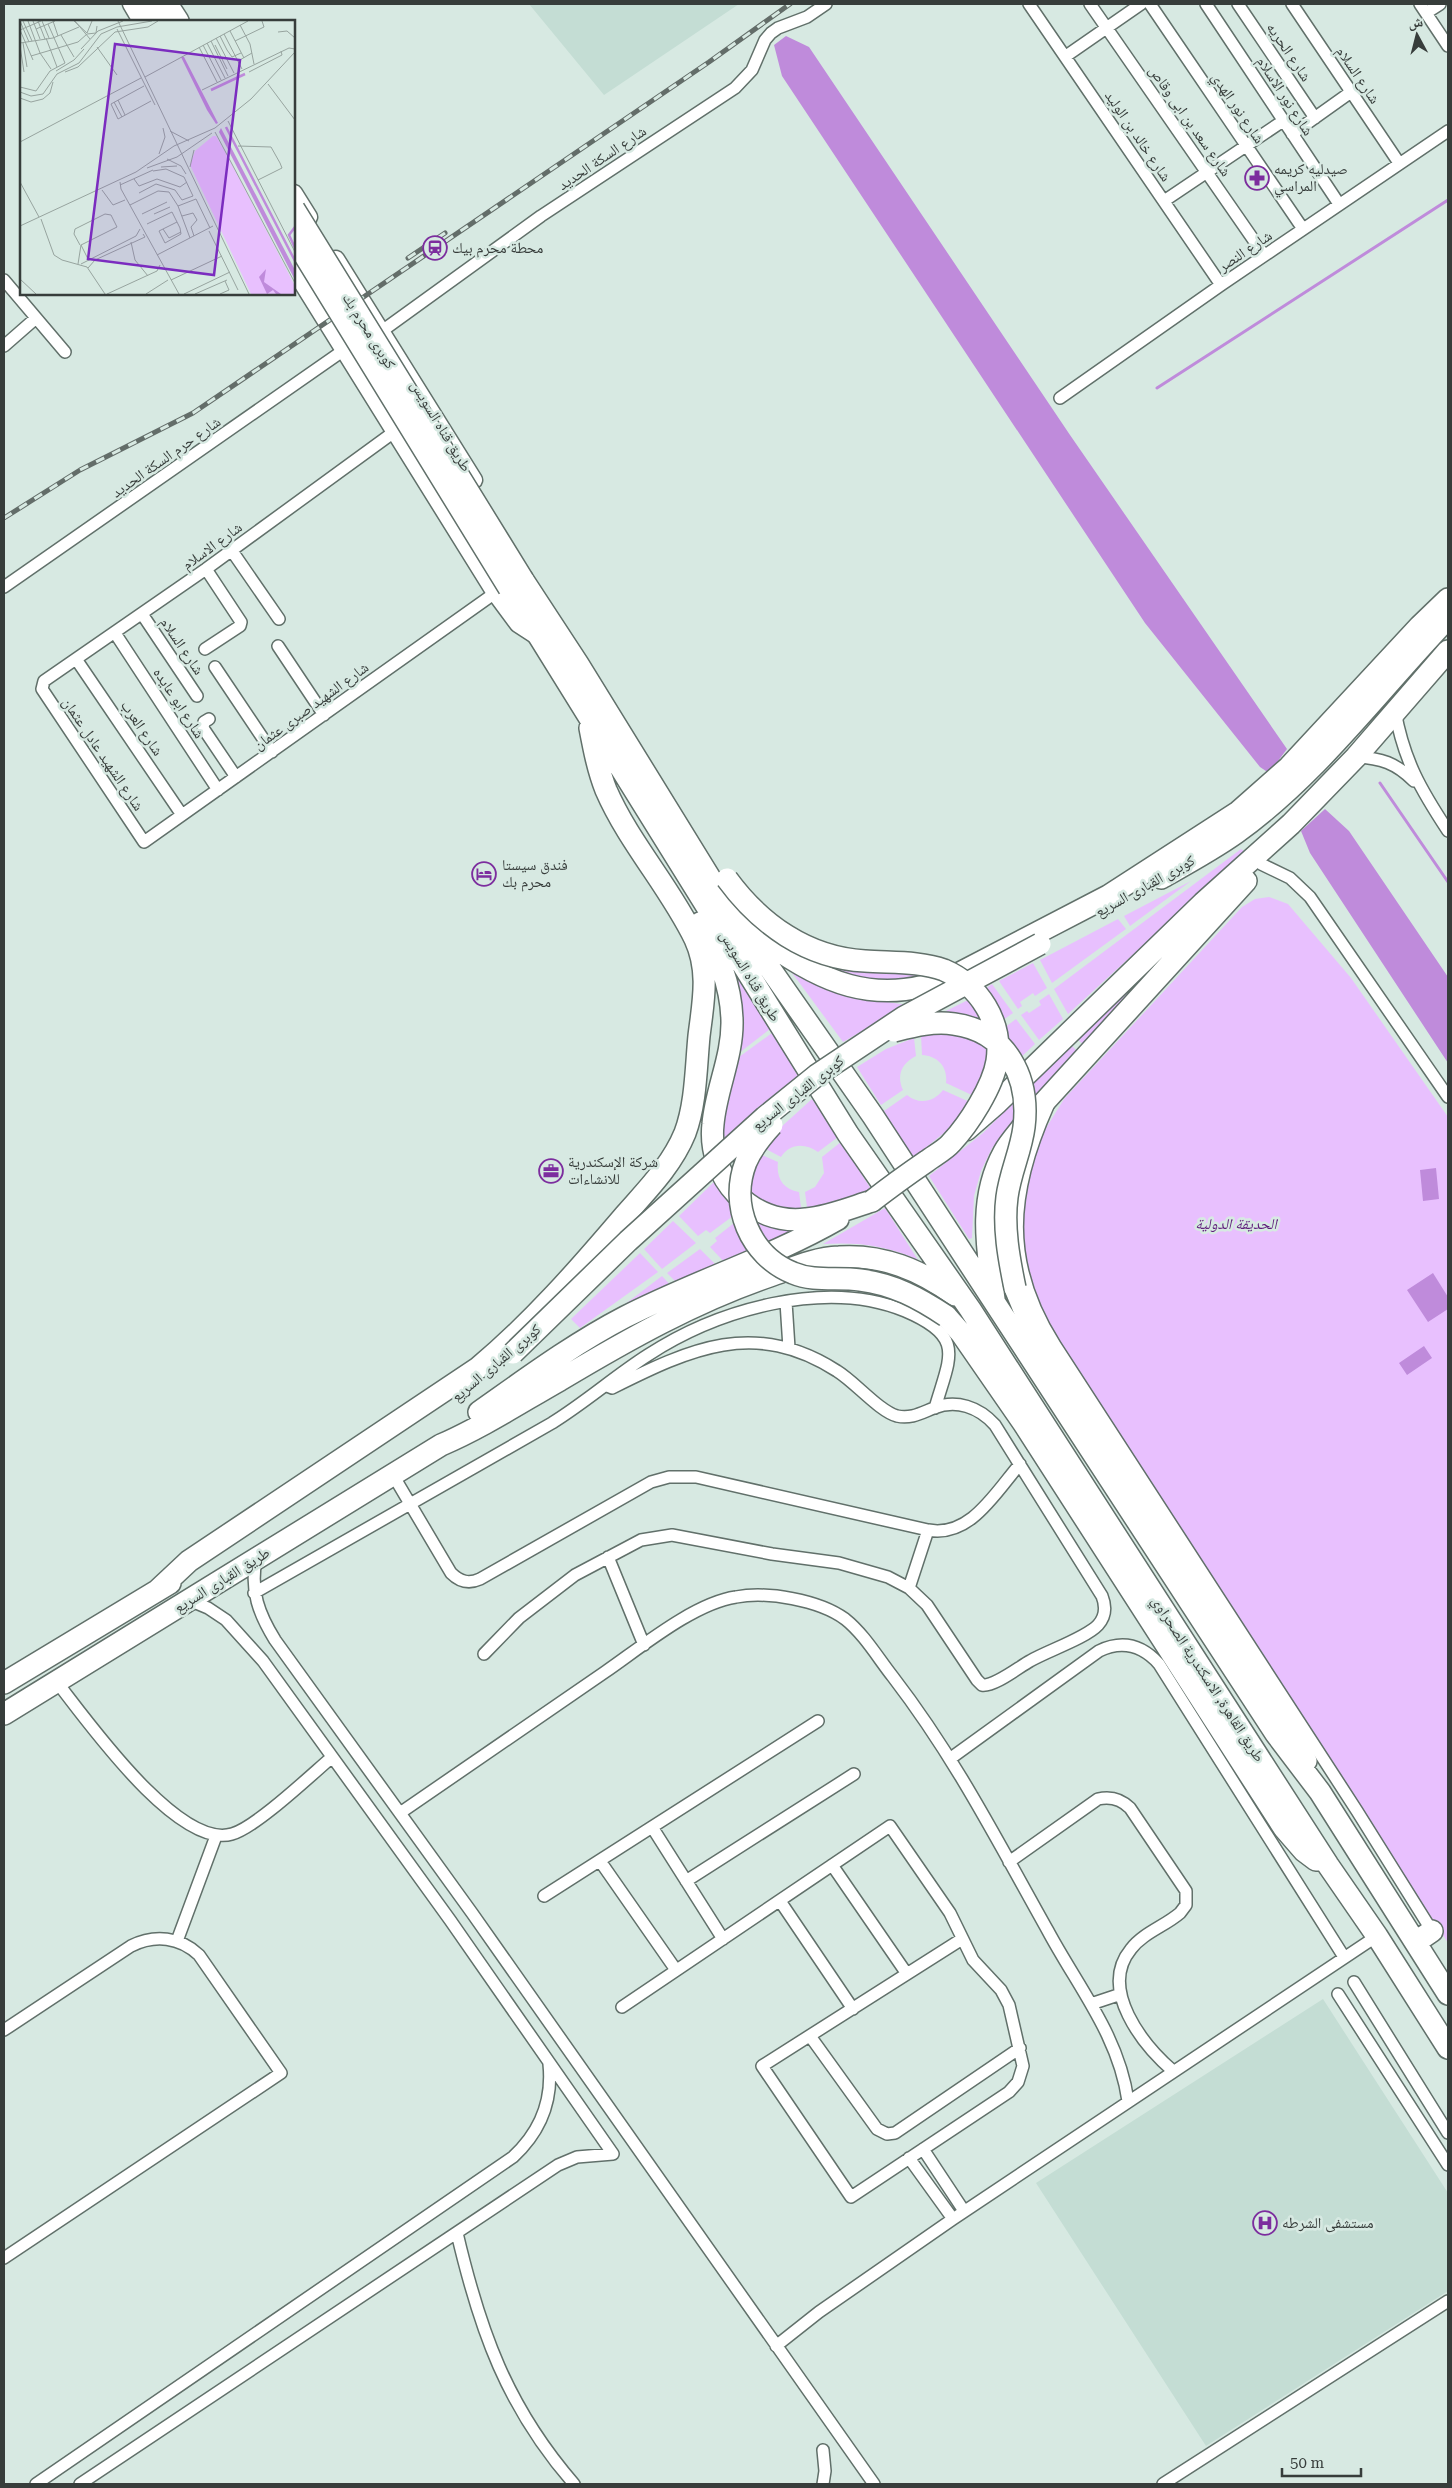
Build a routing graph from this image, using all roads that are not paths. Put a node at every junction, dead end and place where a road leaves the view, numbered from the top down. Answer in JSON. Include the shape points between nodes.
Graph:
{"nodes":[{"id":1,"x":131,"y":4,"type":"edge"},
{"id":2,"x":148,"y":4,"type":"edge"},
{"id":3,"x":167,"y":4,"type":"edge"},
{"id":4,"x":179,"y":4,"type":"edge"},
{"id":5,"x":826,"y":4,"type":"edge"},
{"id":6,"x":1029,"y":4,"type":"edge"},
{"id":7,"x":1090,"y":4,"type":"edge"},
{"id":8,"x":1141,"y":4,"type":"edge"},
{"id":9,"x":1150,"y":4,"type":"edge"},
{"id":10,"x":1206,"y":4,"type":"edge"},
{"id":11,"x":1238,"y":4,"type":"edge"},
{"id":12,"x":1292,"y":4,"type":"edge"},
{"id":13,"x":1440,"y":4,"type":"edge"},
{"id":14,"x":1423,"y":8,"type":"edge"},
{"id":15,"x":140,"y":20,"type":"edge"},
{"id":16,"x":158,"y":20,"type":"edge"},
{"id":17,"x":177,"y":20,"type":"edge"},
{"id":18,"x":188,"y":20,"type":"edge"},
{"id":19,"x":1107,"y":28,"type":"junction"},
{"id":20,"x":1448,"y":46,"type":"edge"},
{"id":21,"x":1066,"y":56,"type":"junction"},
{"id":22,"x":1351,"y":92,"type":"junction"},
{"id":23,"x":1315,"y":118,"type":"junction"},
{"id":24,"x":1283,"y":121,"type":"junction"},
{"id":25,"x":1448,"y":131,"type":"edge"},
{"id":26,"x":1292,"y":134,"type":"junction"},
{"id":27,"x":1246,"y":146,"type":"junction"},
{"id":28,"x":1399,"y":163,"type":"junction"},
{"id":29,"x":1207,"y":172,"type":"junction"},
{"id":30,"x":295,"y":195,"type":"edge"},
{"id":31,"x":1164,"y":201,"type":"junction"},
{"id":32,"x":1338,"y":204,"type":"junction"},
{"id":33,"x":295,"y":210,"type":"edge"},
{"id":34,"x":1303,"y":229,"type":"junction"},
{"id":35,"x":295,"y":240,"type":"edge"},
{"id":36,"x":1264,"y":255,"type":"junction"},
{"id":37,"x":295,"y":272,"type":"edge"},
{"id":38,"x":4,"y":280,"type":"edge"},
{"id":39,"x":1221,"y":285,"type":"junction"},
{"id":40,"x":36,"y":318,"type":"junction"},
{"id":41,"x":382,"y":331,"type":"junction"},
{"id":42,"x":4,"y":346,"type":"edge"},
{"id":43,"x":344,"y":350,"type":"junction"},
{"id":44,"x":65,"y":352,"type":"dead end"},
{"id":45,"x":1060,"y":398,"type":"dead end"},
{"id":46,"x":394,"y":432,"type":"junction"},
{"id":47,"x":232,"y":551,"type":"junction"},
{"id":48,"x":206,"y":569,"type":"junction"},
{"id":49,"x":4,"y":587,"type":"edge"},
{"id":50,"x":509,"y":587,"type":"junction"},
{"id":51,"x":1448,"y":599,"type":"edge"},
{"id":52,"x":142,"y":614,"type":"junction"},
{"id":53,"x":1448,"y":618,"type":"edge"},
{"id":54,"x":280,"y":620,"type":"dead end"},
{"id":55,"x":115,"y":633,"type":"junction"},
{"id":56,"x":278,"y":646,"type":"dead end"},
{"id":57,"x":205,"y":649,"type":"dead end"},
{"id":58,"x":1448,"y":651,"type":"edge"},
{"id":59,"x":76,"y":658,"type":"junction"},
{"id":60,"x":578,"y":664,"type":"junction"},
{"id":61,"x":215,"y":667,"type":"dead end"},
{"id":62,"x":44,"y":681,"type":"joint"},
{"id":63,"x":197,"y":696,"type":"dead end"},
{"id":64,"x":1395,"y":711,"type":"junction"},
{"id":65,"x":324,"y":715,"type":"junction"},
{"id":66,"x":587,"y":715,"type":"junction"},
{"id":67,"x":210,"y":718,"type":"dead end"},
{"id":68,"x":622,"y":736,"type":"junction"},
{"id":69,"x":272,"y":752,"type":"junction"},
{"id":70,"x":595,"y":753,"type":"junction"},
{"id":71,"x":1356,"y":756,"type":"junction"},
{"id":72,"x":236,"y":778,"type":"junction"},
{"id":73,"x":1419,"y":786,"type":"junction"},
{"id":74,"x":218,"y":790,"type":"junction"},
{"id":75,"x":182,"y":815,"type":"junction"},
{"id":76,"x":1291,"y":824,"type":"junction"},
{"id":77,"x":1448,"y":832,"type":"edge"},
{"id":78,"x":144,"y":842,"type":"joint"},
{"id":79,"x":1261,"y":864,"type":"junction"},
{"id":80,"x":734,"y":917,"type":"junction"},
{"id":81,"x":876,"y":1034,"type":"junction"},
{"id":82,"x":1055,"y":1090,"type":"junction"},
{"id":83,"x":789,"y":1097,"type":"junction"},
{"id":84,"x":1448,"y":1097,"type":"edge"},
{"id":85,"x":951,"y":1143,"type":"junction"},
{"id":86,"x":872,"y":1201,"type":"junction"},
{"id":87,"x":786,"y":1302,"type":"junction"},
{"id":88,"x":995,"y":1305,"type":"junction"},
{"id":89,"x":970,"y":1309,"type":"junction"},
{"id":90,"x":789,"y":1348,"type":"junction"},
{"id":91,"x":607,"y":1386,"type":"junction"},
{"id":92,"x":935,"y":1408,"type":"junction"},
{"id":93,"x":440,"y":1445,"type":"junction"},
{"id":94,"x":1020,"y":1464,"type":"junction"},
{"id":95,"x":393,"y":1475,"type":"junction"},
{"id":96,"x":410,"y":1503,"type":"junction"},
{"id":97,"x":928,"y":1530,"type":"junction"},
{"id":98,"x":608,"y":1557,"type":"junction"},
{"id":99,"x":256,"y":1560,"type":"junction"},
{"id":100,"x":908,"y":1588,"type":"junction"},
{"id":101,"x":158,"y":1590,"type":"junction"},
{"id":102,"x":254,"y":1593,"type":"junction"},
{"id":103,"x":189,"y":1600,"type":"junction"},
{"id":104,"x":644,"y":1645,"type":"junction"},
{"id":105,"x":484,"y":1654,"type":"dead end"},
{"id":106,"x":56,"y":1681,"type":"junction"},
{"id":107,"x":4,"y":1683,"type":"edge"},
{"id":108,"x":4,"y":1714,"type":"edge"},
{"id":109,"x":818,"y":1721,"type":"dead end"},
{"id":110,"x":331,"y":1758,"type":"junction"},
{"id":111,"x":951,"y":1758,"type":"junction"},
{"id":112,"x":854,"y":1774,"type":"dead end"},
{"id":113,"x":1312,"y":1780,"type":"junction"},
{"id":114,"x":400,"y":1814,"type":"junction"},
{"id":115,"x":652,"y":1827,"type":"junction"},
{"id":116,"x":216,"y":1836,"type":"junction"},
{"id":117,"x":600,"y":1861,"type":"junction"},
{"id":118,"x":1009,"y":1862,"type":"junction"},
{"id":119,"x":832,"y":1865,"type":"junction"},
{"id":120,"x":1328,"y":1865,"type":"junction"},
{"id":121,"x":686,"y":1881,"type":"junction"},
{"id":122,"x":544,"y":1896,"type":"dead end"},
{"id":123,"x":780,"y":1901,"type":"junction"},
{"id":124,"x":1377,"y":1936,"type":"junction"},
{"id":125,"x":1424,"y":1936,"type":"junction"},
{"id":126,"x":723,"y":1939,"type":"junction"},
{"id":127,"x":962,"y":1939,"type":"junction"},
{"id":128,"x":177,"y":1941,"type":"junction"},
{"id":129,"x":1344,"y":1957,"type":"junction"},
{"id":130,"x":676,"y":1970,"type":"junction"},
{"id":131,"x":907,"y":1974,"type":"junction"},
{"id":132,"x":1354,"y":1982,"type":"dead end"},
{"id":133,"x":1122,"y":1994,"type":"junction"},
{"id":134,"x":1338,"y":1994,"type":"dead end"},
{"id":135,"x":1448,"y":1994,"type":"edge"},
{"id":136,"x":1091,"y":2004,"type":"junction"},
{"id":137,"x":622,"y":2007,"type":"dead end"},
{"id":138,"x":853,"y":2008,"type":"junction"},
{"id":139,"x":4,"y":2030,"type":"edge"},
{"id":140,"x":810,"y":2036,"type":"junction"},
{"id":141,"x":1020,"y":2048,"type":"junction"},
{"id":142,"x":1448,"y":2048,"type":"edge"},
{"id":143,"x":549,"y":2062,"type":"junction"},
{"id":144,"x":1173,"y":2071,"type":"junction"},
{"id":145,"x":1128,"y":2101,"type":"junction"},
{"id":146,"x":1448,"y":2134,"type":"edge"},
{"id":147,"x":923,"y":2149,"type":"junction"},
{"id":148,"x":909,"y":2158,"type":"junction"},
{"id":149,"x":1448,"y":2165,"type":"edge"},
{"id":150,"x":964,"y":2211,"type":"junction"},
{"id":151,"x":953,"y":2219,"type":"junction"},
{"id":152,"x":456,"y":2233,"type":"junction"},
{"id":153,"x":4,"y":2258,"type":"edge"},
{"id":154,"x":1448,"y":2301,"type":"edge"},
{"id":155,"x":776,"y":2346,"type":"junction"},
{"id":156,"x":823,"y":2450,"type":"dead end"},
{"id":157,"x":36,"y":2484,"type":"edge"},
{"id":158,"x":80,"y":2484,"type":"edge"},
{"id":159,"x":574,"y":2484,"type":"edge"},
{"id":160,"x":823,"y":2484,"type":"edge"},
{"id":161,"x":874,"y":2484,"type":"edge"},
{"id":162,"x":1163,"y":2484,"type":"edge"}],
"edges":[{"from":1,"to":15,"type":"street"},
{"from":2,"to":16,"type":"highway"},
{"from":3,"to":17,"type":"highway"},
{"from":4,"to":18,"type":"street"},
{"from":5,"to":41,"type":"street","name":"شارع السكة الحديد","via":[[807,17],[771,33],[752,70],[735,88],[541,216]]},
{"from":6,"to":21,"type":"street","name":"شارع خالد بن الوليد"},
{"from":7,"to":19,"type":"street","name":"شارع سعد بن ابى وقاص"},
{"from":8,"to":19,"type":"street"},
{"from":9,"to":27,"type":"street","name":"شارع نور الهدي"},
{"from":10,"to":24,"type":"street","name":"شارع نور الاسلام"},
{"from":11,"to":23,"type":"street","name":"شارع الحريه"},
{"from":12,"to":22,"type":"street","name":"شارع السلام"},
{"from":13,"to":14,"type":"street"},
{"from":14,"to":20,"type":"street"},
{"from":19,"to":21,"type":"street"},
{"from":19,"to":29,"type":"street","name":"شارع سعد بن ابى وقاص"},
{"from":21,"to":31,"type":"street","name":"شارع خالد بن الوليد"},
{"from":22,"to":23,"type":"street"},
{"from":22,"to":28,"type":"street","name":"شارع السلام"},
{"from":23,"to":26,"type":"street"},
{"from":24,"to":26,"type":"street","name":"شارع نور الاسلام"},
{"from":24,"to":27,"type":"street"},
{"from":25,"to":28,"type":"street","name":"شارع النصر"},
{"from":26,"to":32,"type":"street","name":"شارع نور الاسلام"},
{"from":27,"to":29,"type":"street"},
{"from":27,"to":34,"type":"street","name":"شارع نور الهدي"},
{"from":28,"to":32,"type":"street","name":"شارع النصر"},
{"from":29,"to":31,"type":"street"},
{"from":29,"to":36,"type":"street","name":"شارع سعد بن ابى وقاص"},
{"from":30,"to":41,"type":"street","name":"طريق قناه السويس"},
{"from":31,"to":39,"type":"street","name":"شارع خالد بن الوليد"},
{"from":32,"to":34,"type":"street","name":"شارع النصر"},
{"from":33,"to":50,"type":"highway","name":"كوبرى محرم بك","bridge":true},
{"from":34,"to":36,"type":"street","name":"شارع النصر"},
{"from":35,"to":50,"type":"highway","name":"كوبرى محرم بك","bridge":true},
{"from":36,"to":39,"type":"street","name":"شارع النصر"},
{"from":37,"to":43,"type":"street","name":"طريق قناه السويس"},
{"from":38,"to":40,"type":"street"},
{"from":39,"to":45,"type":"street","name":"شارع النصر"},
{"from":40,"to":42,"type":"street"},
{"from":40,"to":44,"type":"street"},
{"from":41,"to":60,"type":"street","name":"طريق قناه السويس","via":[[566,628]]},
{"from":43,"to":46,"type":"street","name":"طريق قناه السويس"},
{"from":43,"to":49,"type":"street","name":"شارع حرم السكة الحديد"},
{"from":46,"to":47,"type":"street","name":"شارع الاسلام"},
{"from":46,"to":50,"type":"street","name":"طريق قناه السويس"},
{"from":47,"to":48,"type":"street","name":"شارع الاسلام"},
{"from":47,"to":54,"type":"street"},
{"from":48,"to":52,"type":"street","name":"شارع الاسلام"},
{"from":48,"to":57,"type":"street","via":[[242,622]]},
{"from":50,"to":60,"type":"highway","name":"طريق قناه السويس"},
{"from":50,"to":65,"type":"street","name":"شارع الشهيد صبرى عثمان"},
{"from":50,"to":66,"type":"highway","name":"طريق قناه السويس"},
{"from":51,"to":80,"type":"highway","via":[[1289,768],[1238,812],[1108,896],[936,984],[889,992],[844,984],[790,959]]},
{"from":52,"to":55,"type":"street","name":"شارع الاسلام"},
{"from":52,"to":63,"type":"street","name":"شارع السلام"},
{"from":53,"to":81,"type":"highway","name":"كوبرى القبارى السريع","bridge":true,"via":[[1326,751],[1236,834]]},
{"from":55,"to":59,"type":"street","name":"شارع الاسلام"},
{"from":55,"to":74,"type":"street","name":"شارع ابو عايده"},
{"from":56,"to":65,"type":"street"},
{"from":58,"to":64,"type":"highway","name":"كوبرى القبارى السريع"},
{"from":59,"to":62,"type":"street","name":"شارع الاسلام"},
{"from":59,"to":75,"type":"street","name":"شارع العرب"},
{"from":60,"to":68,"type":"highway","name":"طريق قناه السويس"},
{"from":61,"to":69,"type":"street"},
{"from":62,"to":78,"type":"street","name":"شارع الشهيد عادل عثمان","via":[[42,689]]},
{"from":64,"to":71,"type":"highway","name":"كوبرى القبارى السريع"},
{"from":64,"to":73,"type":"street","via":[[1399,733]]},
{"from":65,"to":69,"type":"street","name":"شارع الشهيد صبرى عثمان"},
{"from":66,"to":70,"type":"highway"},
{"from":66,"to":89,"type":"highway","name":"طريق قناه السويس","via":[[848,1134]]},
{"from":67,"to":72,"type":"street","via":[[204,722],[203,728]]},
{"from":68,"to":80,"type":"highway","name":"طريق قناه السويس"},
{"from":68,"to":85,"type":"highway","bridge":true,"via":[[662,777],[727,879],[762,919],[820,952],[852,960],[942,969],[967,983],[977,994],[992,1018],[997,1061],[982,1098]]},
{"from":69,"to":72,"type":"street","name":"شارع الشهيد صبرى عثمان"},
{"from":70,"to":86,"type":"highway","bridge":true,"via":[[716,950],[728,984],[732,1020],[729,1056],[713,1125],[715,1156],[728,1184],[749,1206],[790,1220],[819,1217]]},
{"from":70,"to":101,"type":"highway","via":[[614,806],[694,938],[704,966],[704,995],[690,1116],[678,1148],[612,1231],[535,1317],[504,1346],[404,1419],[189,1562]]},
{"from":71,"to":73,"type":"street","via":[[1380,758],[1394,764]]},
{"from":71,"to":76,"type":"highway","name":"كوبرى القبارى السريع"},
{"from":72,"to":74,"type":"street","name":"شارع الشهيد صبرى عثمان"},
{"from":73,"to":77,"type":"street"},
{"from":74,"to":75,"type":"street","name":"شارع الشهيد صبرى عثمان"},
{"from":75,"to":78,"type":"street","name":"شارع الشهيد صبرى عثمان"},
{"from":76,"to":79,"type":"highway"},
{"from":76,"to":85,"type":"highway","name":"كوبرى القبارى السريع","bridge":true,"via":[[1203,903],[997,1103]]},
{"from":79,"to":82,"type":"highway"},
{"from":79,"to":84,"type":"street","via":[[1290,878],[1310,897]]},
{"from":80,"to":88,"type":"highway","name":"طريق قناه السويس","via":[[873,1116]]},
{"from":81,"to":83,"type":"highway","name":"كوبرى القبارى السريع","bridge":true},
{"from":81,"to":113,"type":"highway","bridge":true,"via":[[928,1023],[969,1027],[999,1045],[1018,1071],[1026,1102],[1024,1129],[1007,1199],[1008,1251],[1015,1288],[1034,1334],[1292,1730]]},
{"from":82,"to":88,"type":"highway","via":[[1005,1151],[993,1176],[985,1224]]},
{"from":82,"to":125,"type":"street","via":[[1028,1155],[1019,1197],[1017,1219],[1021,1263],[1034,1307],[1352,1803]]},
{"from":83,"to":101,"type":"highway","name":"كوبرى القبارى السريع","bridge":true,"via":[[628,1241],[513,1353],[471,1387]]},
{"from":83,"to":120,"type":"highway","bridge":true,"via":[[776,1120],[754,1146],[743,1171],[740,1188],[742,1210],[755,1243],[771,1260],[797,1274],[876,1282],[920,1298],[946,1316],[961,1332],[1024,1424],[1284,1828],[1312,1858]]},
{"from":85,"to":86,"type":"highway","name":"كوبرى القبارى السريع","bridge":true},
{"from":86,"to":93,"type":"highway","name":"كوبرى القبارى السريع","via":[[784,1248],[626,1317],[551,1361]]},
{"from":87,"to":90,"type":"street"},
{"from":87,"to":91,"type":"street","via":[[736,1314],[681,1336],[642,1358]]},
{"from":87,"to":92,"type":"street","via":[[820,1298],[854,1300],[899,1309],[924,1321],[945,1338],[950,1348],[950,1359]]},
{"from":88,"to":113,"type":"highway","name":"طريق القاهرة, الاسكندرية الصحراوي","via":[[1276,1734]]},
{"from":89,"to":93,"type":"highway","via":[[941,1285],[893,1262],[839,1257],[803,1263],[740,1286],[644,1333],[482,1425]]},
{"from":89,"to":120,"type":"highway","name":"طريق القاهرة, الاسكندرية الصحراوي"},
{"from":90,"to":91,"type":"street","via":[[756,1343],[706,1347],[674,1357],[612,1388]]},
{"from":90,"to":92,"type":"street","via":[[836,1370],[889,1413],[905,1417]]},
{"from":91,"to":96,"type":"street","via":[[552,1423]]},
{"from":92,"to":94,"type":"street","via":[[963,1405],[984,1414]]},
{"from":93,"to":95,"type":"highway","name":"طريق القبارى السريع"},
{"from":94,"to":97,"type":"street","via":[[966,1524],[944,1532]]},
{"from":94,"to":100,"type":"street","via":[[1102,1596],[1104,1613],[1099,1624],[993,1683],[982,1685],[927,1605]]},
{"from":95,"to":96,"type":"street"},
{"from":95,"to":99,"type":"highway","name":"طريق القبارى السريع"},
{"from":96,"to":97,"type":"street","via":[[451,1573],[465,1582],[480,1579],[651,1482],[668,1476],[696,1477]]},
{"from":96,"to":102,"type":"street"},
{"from":97,"to":100,"type":"street"},
{"from":98,"to":100,"type":"street","via":[[650,1538],[683,1536],[866,1569]]},
{"from":98,"to":104,"type":"street"},
{"from":98,"to":105,"type":"street","via":[[538,1601]]},
{"from":99,"to":102,"type":"street"},
{"from":99,"to":103,"type":"highway","name":"طريق القبارى السريع"},
{"from":101,"to":107,"type":"highway","name":"طريق القبارى السريع"},
{"from":102,"to":114,"type":"street","via":[[260,1613],[275,1640]]},
{"from":103,"to":106,"type":"highway","name":"طريق القبارى السريع"},
{"from":103,"to":110,"type":"street","via":[[208,1608],[234,1627],[284,1688]]},
{"from":104,"to":111,"type":"street","via":[[702,1608],[731,1598],[762,1596],[821,1606],[847,1621],[861,1635]]},
{"from":104,"to":114,"type":"street"},
{"from":106,"to":108,"type":"highway","name":"طريق القبارى السريع"},
{"from":106,"to":116,"type":"street","via":[[139,1783],[196,1830]]},
{"from":109,"to":115,"type":"street"},
{"from":110,"to":116,"type":"street","via":[[243,1829],[230,1835]]},
{"from":110,"to":143,"type":"street"},
{"from":111,"to":118,"type":"street"},
{"from":111,"to":129,"type":"street","via":[[1098,1650],[1127,1645],[1145,1651],[1160,1664]]},
{"from":112,"to":121,"type":"street"},
{"from":113,"to":125,"type":"highway","name":"طريق القاهرة, الاسكندرية الصحراوي"},
{"from":114,"to":155,"type":"street"},
{"from":115,"to":117,"type":"street"},
{"from":115,"to":121,"type":"street"},
{"from":116,"to":128,"type":"street"},
{"from":117,"to":122,"type":"street"},
{"from":117,"to":130,"type":"street"},
{"from":118,"to":133,"type":"street","via":[[1098,1799],[1119,1800],[1130,1808],[1187,1895],[1186,1905],[1180,1913],[1130,1949],[1120,1973]]},
{"from":118,"to":136,"type":"street"},
{"from":119,"to":123,"type":"street"},
{"from":119,"to":127,"type":"street","via":[[890,1826],[950,1913]]},
{"from":119,"to":131,"type":"street"},
{"from":120,"to":124,"type":"highway","name":"طريق القاهرة, الاسكندرية الصحراوي"},
{"from":121,"to":126,"type":"street"},
{"from":123,"to":126,"type":"street"},
{"from":123,"to":138,"type":"street"},
{"from":124,"to":129,"type":"street"},
{"from":124,"to":142,"type":"highway","name":"طريق القاهرة, الاسكندرية الصحراوي"},
{"from":125,"to":135,"type":"highway","name":"طريق القاهرة, الاسكندرية الصحراوي"},
{"from":126,"to":130,"type":"street"},
{"from":127,"to":131,"type":"street"},
{"from":127,"to":141,"type":"street","via":[[978,1967],[1005,1997]]},
{"from":128,"to":139,"type":"street","via":[[149,1939],[131,1946]]},
{"from":128,"to":153,"type":"street","via":[[204,1960],[281,2072]]},
{"from":129,"to":144,"type":"street"},
{"from":130,"to":137,"type":"street"},
{"from":131,"to":138,"type":"street"},
{"from":132,"to":146,"type":"street"},
{"from":133,"to":136,"type":"street"},
{"from":133,"to":144,"type":"street","via":[[1138,2031]]},
{"from":134,"to":149,"type":"street"},
{"from":136,"to":145,"type":"street","via":[[1118,2056]]},
{"from":138,"to":140,"type":"street"},
{"from":140,"to":141,"type":"street","via":[[877,2129],[887,2134],[895,2133]]},
{"from":140,"to":148,"type":"street","via":[[762,2066],[851,2198]]},
{"from":141,"to":147,"type":"street","via":[[1022,2071],[1014,2088]]},
{"from":143,"to":152,"type":"street","via":[[613,2154],[567,2160]]},
{"from":143,"to":157,"type":"street","via":[[550,2093],[544,2115],[534,2135],[513,2157]]},
{"from":144,"to":145,"type":"street"},
{"from":145,"to":150,"type":"street"},
{"from":147,"to":148,"type":"street"},
{"from":147,"to":150,"type":"street"},
{"from":148,"to":151,"type":"street"},
{"from":150,"to":151,"type":"street"},
{"from":151,"to":155,"type":"street","via":[[819,2312]]},
{"from":152,"to":158,"type":"street"},
{"from":152,"to":159,"type":"street","via":[[475,2307],[501,2374],[531,2428]]},
{"from":154,"to":162,"type":"street"},
{"from":155,"to":161,"type":"street"},
{"from":156,"to":160,"type":"street"}]}
